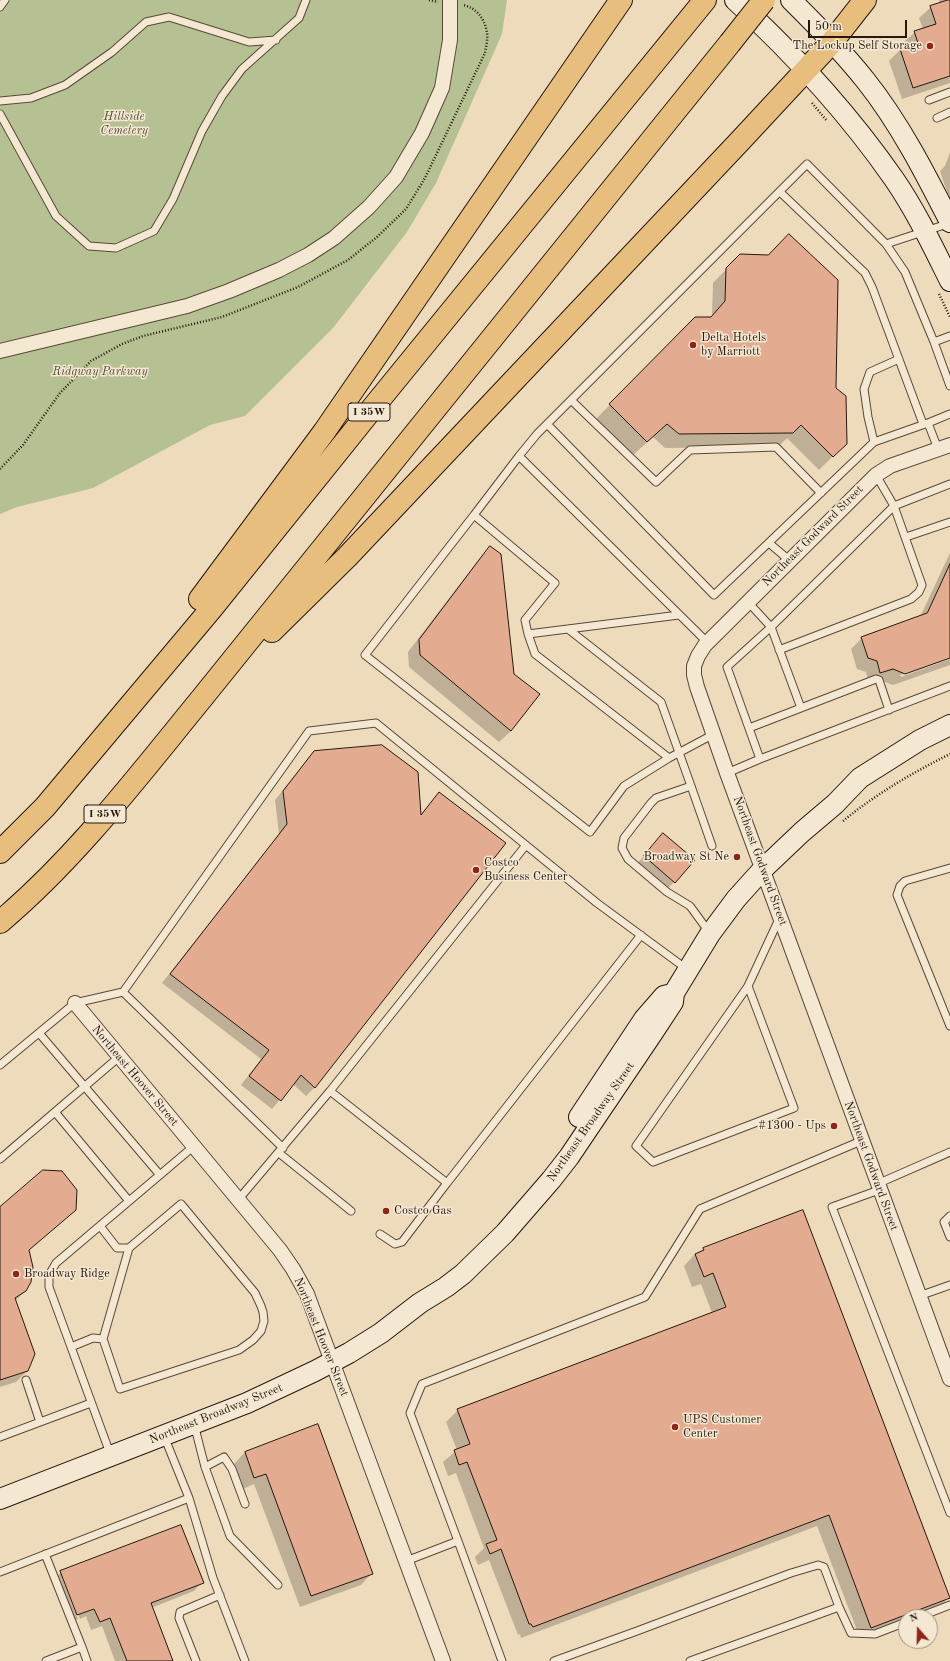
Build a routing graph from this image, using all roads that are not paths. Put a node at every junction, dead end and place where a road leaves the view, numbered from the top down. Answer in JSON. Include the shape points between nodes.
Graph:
{"nodes":[{"id":1,"x":5,"y":0,"type":"edge"},
{"id":2,"x":306,"y":0,"type":"edge"},
{"id":3,"x":450,"y":0,"type":"edge"},
{"id":4,"x":621,"y":0,"type":"edge"},
{"id":5,"x":735,"y":0,"type":"edge"},
{"id":6,"x":764,"y":0,"type":"edge"},
{"id":7,"x":791,"y":0,"type":"edge"},
{"id":8,"x":865,"y":0,"type":"edge"},
{"id":9,"x":0,"y":7,"type":"edge"},
{"id":10,"x":699,"y":8,"type":"edge"},
{"id":11,"x":276,"y":40,"type":"junction"},
{"id":12,"x":832,"y":42,"type":"junction"},
{"id":13,"x":806,"y":70,"type":"junction"},
{"id":14,"x":950,"y":92,"type":"edge"},
{"id":15,"x":929,"y":100,"type":"dead end"},
{"id":16,"x":0,"y":102,"type":"edge"},
{"id":17,"x":950,"y":112,"type":"edge"},
{"id":18,"x":0,"y":114,"type":"edge"},
{"id":19,"x":937,"y":118,"type":"dead end"},
{"id":20,"x":780,"y":192,"type":"junction"},
{"id":21,"x":950,"y":223,"type":"edge"},
{"id":22,"x":925,"y":232,"type":"junction"},
{"id":23,"x":886,"y":244,"type":"junction"},
{"id":24,"x":944,"y":286,"type":"edge"},
{"id":25,"x":950,"y":336,"type":"edge"},
{"id":26,"x":934,"y":342,"type":"junction"},
{"id":27,"x":0,"y":351,"type":"edge"},
{"id":28,"x":899,"y":359,"type":"junction"},
{"id":29,"x":950,"y":386,"type":"edge"},
{"id":30,"x":571,"y":400,"type":"junction"},
{"id":31,"x":950,"y":414,"type":"edge"},
{"id":32,"x":547,"y":424,"type":"junction"},
{"id":33,"x":925,"y":424,"type":"junction"},
{"id":34,"x":874,"y":442,"type":"junction"},
{"id":35,"x":944,"y":447,"type":"edge"},
{"id":36,"x":519,"y":456,"type":"junction"},
{"id":37,"x":876,"y":474,"type":"junction"},
{"id":38,"x":950,"y":484,"type":"edge"},
{"id":39,"x":821,"y":493,"type":"junction"},
{"id":40,"x":894,"y":506,"type":"junction"},
{"id":41,"x":474,"y":515,"type":"junction"},
{"id":42,"x":950,"y":522,"type":"edge"},
{"id":43,"x":906,"y":537,"type":"junction"},
{"id":44,"x":769,"y":543,"type":"junction"},
{"id":45,"x":789,"y":560,"type":"junction"},
{"id":46,"x":748,"y":602,"type":"junction"},
{"id":47,"x":679,"y":615,"type":"junction"},
{"id":48,"x":771,"y":627,"type":"junction"},
{"id":49,"x":568,"y":629,"type":"junction"},
{"id":50,"x":528,"y":634,"type":"junction"},
{"id":51,"x":707,"y":642,"type":"junction"},
{"id":52,"x":779,"y":650,"type":"junction"},
{"id":53,"x":950,"y":686,"type":"edge"},
{"id":54,"x":202,"y":698,"type":"junction"},
{"id":55,"x":801,"y":708,"type":"junction"},
{"id":56,"x":889,"y":710,"type":"junction"},
{"id":57,"x":950,"y":725,"type":"edge"},
{"id":58,"x":749,"y":728,"type":"junction"},
{"id":59,"x":714,"y":734,"type":"junction"},
{"id":60,"x":950,"y":740,"type":"edge"},
{"id":61,"x":679,"y":753,"type":"junction"},
{"id":62,"x":670,"y":758,"type":"junction"},
{"id":63,"x":760,"y":759,"type":"junction"},
{"id":64,"x":727,"y":773,"type":"junction"},
{"id":65,"x":691,"y":786,"type":"junction"},
{"id":66,"x":45,"y":807,"type":"junction"},
{"id":67,"x":839,"y":812,"type":"junction"},
{"id":68,"x":526,"y":845,"type":"junction"},
{"id":69,"x":712,"y":846,"type":"dead end"},
{"id":70,"x":0,"y":852,"type":"edge"},
{"id":71,"x":763,"y":868,"type":"junction"},
{"id":72,"x":950,"y":868,"type":"edge"},
{"id":73,"x":780,"y":917,"type":"junction"},
{"id":74,"x":0,"y":922,"type":"edge"},
{"id":75,"x":710,"y":934,"type":"junction"},
{"id":76,"x":641,"y":935,"type":"junction"},
{"id":77,"x":688,"y":970,"type":"junction"},
{"id":78,"x":748,"y":986,"type":"junction"},
{"id":79,"x":123,"y":992,"type":"junction"},
{"id":80,"x":75,"y":1003,"type":"junction"},
{"id":81,"x":950,"y":1026,"type":"edge"},
{"id":82,"x":39,"y":1033,"type":"junction"},
{"id":83,"x":119,"y":1056,"type":"junction"},
{"id":84,"x":0,"y":1065,"type":"edge"},
{"id":85,"x":84,"y":1087,"type":"junction"},
{"id":86,"x":330,"y":1092,"type":"junction"},
{"id":87,"x":55,"y":1112,"type":"junction"},
{"id":88,"x":861,"y":1141,"type":"junction"},
{"id":89,"x":194,"y":1146,"type":"junction"},
{"id":90,"x":281,"y":1151,"type":"junction"},
{"id":91,"x":950,"y":1152,"type":"edge"},
{"id":92,"x":0,"y":1159,"type":"edge"},
{"id":93,"x":160,"y":1175,"type":"junction"},
{"id":94,"x":447,"y":1183,"type":"junction"},
{"id":95,"x":878,"y":1187,"type":"junction"},
{"id":96,"x":238,"y":1200,"type":"junction"},
{"id":97,"x":129,"y":1201,"type":"junction"},
{"id":98,"x":351,"y":1211,"type":"dead end"},
{"id":99,"x":950,"y":1216,"type":"edge"},
{"id":100,"x":100,"y":1226,"type":"junction"},
{"id":101,"x":380,"y":1234,"type":"dead end"},
{"id":102,"x":950,"y":1237,"type":"edge"},
{"id":103,"x":129,"y":1248,"type":"junction"},
{"id":104,"x":950,"y":1285,"type":"edge"},
{"id":105,"x":919,"y":1296,"type":"junction"},
{"id":106,"x":103,"y":1339,"type":"junction"},
{"id":107,"x":71,"y":1347,"type":"junction"},
{"id":108,"x":332,"y":1362,"type":"junction"},
{"id":109,"x":26,"y":1380,"type":"dead end"},
{"id":110,"x":950,"y":1380,"type":"edge"},
{"id":111,"x":91,"y":1403,"type":"junction"},
{"id":112,"x":40,"y":1422,"type":"junction"},
{"id":113,"x":194,"y":1424,"type":"junction"},
{"id":114,"x":164,"y":1436,"type":"junction"},
{"id":115,"x":0,"y":1437,"type":"edge"},
{"id":116,"x":111,"y":1456,"type":"junction"},
{"id":117,"x":205,"y":1467,"type":"junction"},
{"id":118,"x":189,"y":1498,"type":"junction"},
{"id":119,"x":0,"y":1499,"type":"edge"},
{"id":120,"x":244,"y":1504,"type":"dead end"},
{"id":121,"x":950,"y":1513,"type":"edge"},
{"id":122,"x":458,"y":1542,"type":"junction"},
{"id":123,"x":45,"y":1554,"type":"junction"},
{"id":124,"x":406,"y":1561,"type":"junction"},
{"id":125,"x":0,"y":1572,"type":"edge"},
{"id":126,"x":278,"y":1584,"type":"dead end"},
{"id":127,"x":220,"y":1596,"type":"junction"},
{"id":128,"x":950,"y":1605,"type":"edge"},
{"id":129,"x":839,"y":1607,"type":"junction"},
{"id":130,"x":938,"y":1610,"type":"edge"},
{"id":131,"x":898,"y":1625,"type":"edge"},
{"id":132,"x":82,"y":1647,"type":"junction"},
{"id":133,"x":46,"y":1661,"type":"edge"},
{"id":134,"x":87,"y":1661,"type":"edge"},
{"id":135,"x":196,"y":1661,"type":"edge"},
{"id":136,"x":245,"y":1661,"type":"edge"},
{"id":137,"x":443,"y":1661,"type":"edge"},
{"id":138,"x":502,"y":1661,"type":"edge"},
{"id":139,"x":554,"y":1661,"type":"edge"},
{"id":140,"x":690,"y":1661,"type":"edge"}],
"edges":[{"from":1,"to":9,"type":"lane"},
{"from":2,"to":11,"type":"lane","via":[[299,18]]},
{"from":3,"to":27,"type":"street","via":[[450,40],[442,88],[422,133],[396,177],[369,207],[334,238],[279,270],[187,306]]},
{"from":4,"to":66,"type":"highway","via":[[324,432]]},
{"from":5,"to":13,"type":"main road"},
{"from":6,"to":54,"type":"highway","number":"I 35W","bridge":true},
{"from":7,"to":12,"type":"main road"},
{"from":8,"to":12,"type":"highway"},
{"from":10,"to":66,"type":"highway","number":"I 35W","via":[[212,608]]},
{"from":11,"to":16,"type":"lane","via":[[249,42],[169,17],[146,22],[112,52],[65,86],[31,98]]},
{"from":11,"to":18,"type":"lane","via":[[242,69],[222,96],[202,131],[173,199],[154,231],[116,248],[89,246],[56,216]]},
{"from":12,"to":13,"type":"highway"},
{"from":12,"to":21,"type":"main road","via":[[866,81],[895,122]]},
{"from":13,"to":22,"type":"main road","via":[[856,127],[895,181]]},
{"from":13,"to":54,"type":"highway","via":[[347,558]]},
{"from":14,"to":15,"type":"lane"},
{"from":17,"to":19,"type":"lane"},
{"from":20,"to":23,"type":"lane","via":[[807,164]]},
{"from":20,"to":28,"type":"lane","via":[[864,273],[872,287]]},
{"from":20,"to":30,"type":"lane"},
{"from":21,"to":22,"type":"lane"},
{"from":22,"to":23,"type":"lane"},
{"from":22,"to":24,"type":"main road"},
{"from":23,"to":26,"type":"lane","via":[[905,272]]},
{"from":25,"to":26,"type":"lane"},
{"from":26,"to":29,"type":"lane"},
{"from":28,"to":33,"type":"lane"},
{"from":28,"to":34,"type":"lane","via":[[870,372],[864,389]]},
{"from":30,"to":32,"type":"lane"},
{"from":30,"to":39,"type":"lane","via":[[656,482],[690,450],[776,447]]},
{"from":31,"to":33,"type":"lane"},
{"from":32,"to":36,"type":"lane"},
{"from":32,"to":44,"type":"lane","via":[[714,595]]},
{"from":33,"to":34,"type":"lane"},
{"from":33,"to":35,"type":"lane"},
{"from":34,"to":39,"type":"lane"},
{"from":35,"to":37,"type":"street","name":"Northeast Godward Street","via":[[890,466]]},
{"from":36,"to":41,"type":"lane"},
{"from":36,"to":47,"type":"lane"},
{"from":37,"to":40,"type":"lane"},
{"from":37,"to":45,"type":"street","name":"Northeast Godward Street"},
{"from":38,"to":40,"type":"lane"},
{"from":39,"to":44,"type":"lane"},
{"from":40,"to":43,"type":"lane"},
{"from":40,"to":48,"type":"lane"},
{"from":41,"to":50,"type":"lane","via":[[555,583],[525,620]]},
{"from":41,"to":62,"type":"lane","via":[[365,655],[590,832],[624,786]]},
{"from":42,"to":43,"type":"lane"},
{"from":43,"to":52,"type":"lane","via":[[922,585],[919,592],[911,599]]},
{"from":44,"to":45,"type":"lane"},
{"from":45,"to":46,"type":"street","name":"Northeast Godward Street"},
{"from":46,"to":48,"type":"lane"},
{"from":46,"to":51,"type":"street","name":"Northeast Godward Street"},
{"from":47,"to":49,"type":"lane"},
{"from":47,"to":51,"type":"lane"},
{"from":48,"to":52,"type":"lane"},
{"from":48,"to":58,"type":"lane","via":[[727,667]]},
{"from":49,"to":50,"type":"lane"},
{"from":49,"to":61,"type":"lane","via":[[661,702]]},
{"from":50,"to":62,"type":"lane","via":[[535,654]]},
{"from":51,"to":59,"type":"street","name":"Northeast Godward Street","via":[[694,666],[694,675]]},
{"from":52,"to":55,"type":"lane"},
{"from":53,"to":56,"type":"lane"},
{"from":54,"to":74,"type":"highway","number":"I 35W","via":[[74,850]]},
{"from":55,"to":56,"type":"lane","via":[[876,679],[879,680]]},
{"from":55,"to":58,"type":"lane"},
{"from":56,"to":63,"type":"lane"},
{"from":57,"to":67,"type":"main road","name":"Northeast Broadway Street","via":[[920,740],[860,778]]},
{"from":58,"to":63,"type":"lane"},
{"from":59,"to":61,"type":"lane"},
{"from":59,"to":64,"type":"street","name":"Northeast Godward Street"},
{"from":60,"to":67,"type":"main road","name":"Northeast Broadway Street","via":[[897,768],[861,792]]},
{"from":61,"to":62,"type":"lane"},
{"from":61,"to":65,"type":"lane"},
{"from":63,"to":64,"type":"lane"},
{"from":64,"to":71,"type":"street","name":"Northeast Godward Street"},
{"from":65,"to":69,"type":"lane"},
{"from":65,"to":75,"type":"lane","via":[[660,797],[651,803],[624,838],[622,848],[628,859],[667,892],[690,906]]},
{"from":66,"to":70,"type":"highway","number":"I 35W"},
{"from":67,"to":71,"type":"main road","name":"Northeast Broadway Street","via":[[802,832]]},
{"from":68,"to":76,"type":"lane"},
{"from":68,"to":79,"type":"lane","via":[[376,723],[309,731]]},
{"from":68,"to":86,"type":"lane"},
{"from":71,"to":73,"type":"street","name":"Northeast Godward Street"},
{"from":71,"to":75,"type":"main road","name":"Northeast Broadway Street"},
{"from":72,"to":81,"type":"lane","via":[[905,881],[897,895]]},
{"from":73,"to":78,"type":"lane"},
{"from":73,"to":88,"type":"street","name":"Northeast Godward Street"},
{"from":75,"to":77,"type":"main road","name":"Northeast Broadway Street"},
{"from":76,"to":77,"type":"lane"},
{"from":76,"to":94,"type":"lane"},
{"from":77,"to":108,"type":"main road","name":"Northeast Broadway Street","via":[[674,993],[673,1002],[569,1158],[505,1233],[446,1287],[381,1333]]},
{"from":78,"to":78,"type":"lane","via":[[636,1146],[653,1162],[794,1108]]},
{"from":79,"to":80,"type":"lane"},
{"from":79,"to":90,"type":"lane"},
{"from":80,"to":82,"type":"lane"},
{"from":80,"to":83,"type":"street","name":"Northeast Hoover Street"},
{"from":82,"to":84,"type":"lane"},
{"from":82,"to":85,"type":"lane"},
{"from":83,"to":85,"type":"lane"},
{"from":83,"to":89,"type":"street","name":"Northeast Hoover Street"},
{"from":85,"to":87,"type":"lane"},
{"from":85,"to":93,"type":"lane"},
{"from":86,"to":90,"type":"lane"},
{"from":86,"to":94,"type":"lane"},
{"from":87,"to":92,"type":"lane"},
{"from":87,"to":97,"type":"lane"},
{"from":88,"to":95,"type":"street","name":"Northeast Godward Street"},
{"from":88,"to":122,"type":"lane","via":[[700,1209],[645,1297],[422,1384],[410,1412]]},
{"from":89,"to":93,"type":"lane"},
{"from":89,"to":96,"type":"street","name":"Northeast Hoover Street"},
{"from":90,"to":96,"type":"lane"},
{"from":90,"to":98,"type":"lane"},
{"from":91,"to":95,"type":"lane"},
{"from":93,"to":97,"type":"lane"},
{"from":94,"to":101,"type":"lane","via":[[402,1242],[395,1244]]},
{"from":95,"to":105,"type":"street","name":"Northeast Godward Street"},
{"from":95,"to":121,"type":"lane","via":[[832,1207]]},
{"from":96,"to":108,"type":"street","name":"Northeast Hoover Street","via":[[280,1250],[300,1280]]},
{"from":97,"to":100,"type":"lane"},
{"from":99,"to":102,"type":"lane","via":[[944,1222]]},
{"from":100,"to":103,"type":"lane","via":[[117,1248]]},
{"from":100,"to":107,"type":"lane","via":[[56,1263],[49,1275],[50,1287]]},
{"from":103,"to":106,"type":"lane"},
{"from":103,"to":106,"type":"lane","via":[[181,1204],[255,1293],[264,1312],[264,1321],[261,1331],[239,1350],[120,1389]]},
{"from":104,"to":105,"type":"lane"},
{"from":105,"to":110,"type":"street","name":"Northeast Godward Street"},
{"from":106,"to":107,"type":"lane","via":[[93,1338]]},
{"from":107,"to":111,"type":"lane"},
{"from":108,"to":113,"type":"main road","name":"Northeast Broadway Street","via":[[254,1400]]},
{"from":108,"to":124,"type":"street","name":"Northeast Hoover Street"},
{"from":109,"to":112,"type":"lane"},
{"from":111,"to":112,"type":"lane"},
{"from":111,"to":116,"type":"lane"},
{"from":112,"to":115,"type":"lane"},
{"from":113,"to":114,"type":"main road","name":"Northeast Broadway Street"},
{"from":113,"to":117,"type":"lane"},
{"from":114,"to":116,"type":"main road","name":"Northeast Broadway Street"},
{"from":114,"to":118,"type":"lane"},
{"from":116,"to":119,"type":"main road","name":"Northeast Broadway Street"},
{"from":117,"to":120,"type":"lane","via":[[224,1457],[232,1469]]},
{"from":117,"to":126,"type":"lane","via":[[230,1536]]},
{"from":118,"to":123,"type":"lane"},
{"from":118,"to":127,"type":"lane"},
{"from":122,"to":124,"type":"lane"},
{"from":122,"to":138,"type":"lane"},
{"from":123,"to":125,"type":"lane"},
{"from":123,"to":132,"type":"lane"},
{"from":124,"to":137,"type":"street","name":"Northeast Hoover Street"},
{"from":127,"to":135,"type":"lane","via":[[180,1612],[179,1618]]},
{"from":127,"to":136,"type":"lane"},
{"from":128,"to":130,"type":"lane"},
{"from":129,"to":131,"type":"lane","via":[[851,1633],[874,1634]]},
{"from":129,"to":139,"type":"lane","via":[[824,1567],[818,1565]]},
{"from":129,"to":140,"type":"lane"},
{"from":132,"to":133,"type":"lane"},
{"from":132,"to":134,"type":"lane"}]}
